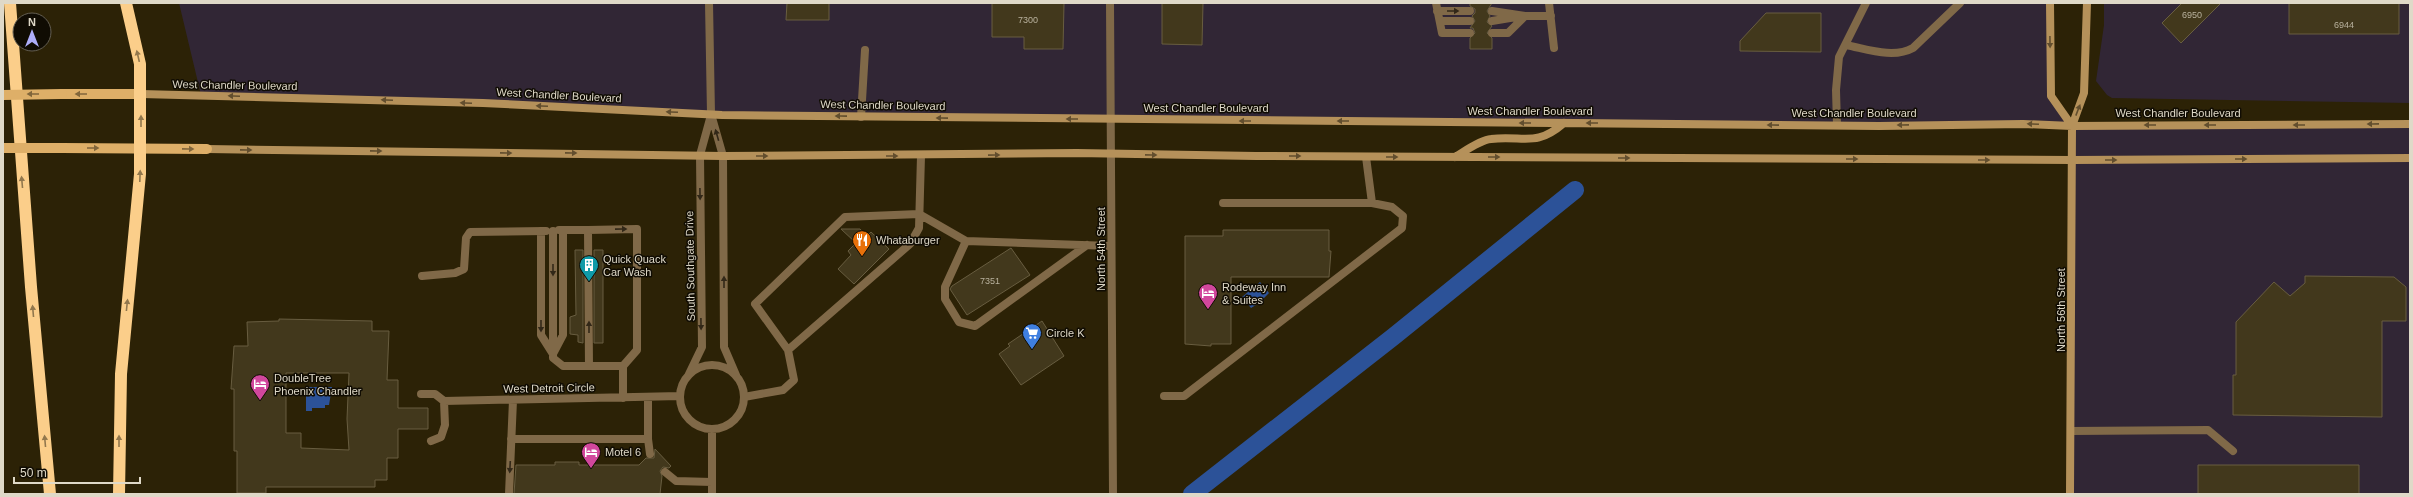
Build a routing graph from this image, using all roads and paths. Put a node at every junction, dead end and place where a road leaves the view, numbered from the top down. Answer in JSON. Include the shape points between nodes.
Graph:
{"nodes":[{"id":1,"x":10,"y":3,"type":"edge"},
{"id":2,"x":126,"y":3,"type":"edge"},
{"id":3,"x":709,"y":3,"type":"edge"},
{"id":4,"x":1110,"y":3,"type":"edge"},
{"id":5,"x":1549,"y":3,"type":"edge"},
{"id":6,"x":1866,"y":3,"type":"edge"},
{"id":7,"x":1960,"y":3,"type":"edge"},
{"id":8,"x":2050,"y":3,"type":"edge"},
{"id":9,"x":2087,"y":3,"type":"edge"},
{"id":10,"x":1437,"y":7,"type":"edge"},
{"id":11,"x":1470,"y":11,"type":"dead end"},
{"id":12,"x":1492,"y":11,"type":"dead end"},
{"id":13,"x":1525,"y":16,"type":"junction"},
{"id":14,"x":1550,"y":16,"type":"junction"},
{"id":15,"x":1440,"y":21,"type":"junction"},
{"id":16,"x":1470,"y":21,"type":"dead end"},
{"id":17,"x":1492,"y":21,"type":"dead end"},
{"id":18,"x":1470,"y":34,"type":"dead end"},
{"id":19,"x":1492,"y":34,"type":"dead end"},
{"id":20,"x":1846,"y":45,"type":"junction"},
{"id":21,"x":1554,"y":48,"type":"dead end"},
{"id":22,"x":865,"y":50,"type":"dead end"},
{"id":23,"x":141,"y":94,"type":"junction"},
{"id":24,"x":3,"y":95,"type":"edge"},
{"id":25,"x":711,"y":114,"type":"junction"},
{"id":26,"x":861,"y":117,"type":"junction"},
{"id":27,"x":1111,"y":120,"type":"junction"},
{"id":28,"x":1564,"y":123,"type":"junction"},
{"id":29,"x":2410,"y":124,"type":"edge"},
{"id":30,"x":1837,"y":126,"type":"junction"},
{"id":31,"x":2072,"y":126,"type":"junction"},
{"id":32,"x":3,"y":148,"type":"edge"},
{"id":33,"x":141,"y":149,"type":"junction"},
{"id":34,"x":207,"y":149,"type":"joint"},
{"id":35,"x":1112,"y":154,"type":"junction"},
{"id":36,"x":700,"y":155,"type":"junction"},
{"id":37,"x":723,"y":156,"type":"junction"},
{"id":38,"x":921,"y":156,"type":"junction"},
{"id":39,"x":1366,"y":157,"type":"junction"},
{"id":40,"x":1455,"y":157,"type":"junction"},
{"id":41,"x":2410,"y":158,"type":"edge"},
{"id":42,"x":2072,"y":160,"type":"junction"},
{"id":43,"x":1224,"y":203,"type":"dead end"},
{"id":44,"x":1372,"y":203,"type":"junction"},
{"id":45,"x":919,"y":214,"type":"junction"},
{"id":46,"x":563,"y":230,"type":"junction"},
{"id":47,"x":588,"y":230,"type":"junction"},
{"id":48,"x":541,"y":231,"type":"junction"},
{"id":49,"x":553,"y":231,"type":"junction"},
{"id":50,"x":966,"y":241,"type":"junction"},
{"id":51,"x":1087,"y":245,"type":"junction"},
{"id":52,"x":1111,"y":246,"type":"junction"},
{"id":53,"x":422,"y":276,"type":"dead end"},
{"id":54,"x":788,"y":350,"type":"junction"},
{"id":55,"x":553,"y":354,"type":"junction"},
{"id":56,"x":589,"y":366,"type":"junction"},
{"id":57,"x":623,"y":366,"type":"junction"},
{"id":58,"x":689,"y":374,"type":"junction"},
{"id":59,"x":736,"y":375,"type":"junction"},
{"id":60,"x":421,"y":394,"type":"dead end"},
{"id":61,"x":680,"y":396,"type":"junction"},
{"id":62,"x":1164,"y":396,"type":"dead end"},
{"id":63,"x":648,"y":397,"type":"junction"},
{"id":64,"x":744,"y":397,"type":"junction"},
{"id":65,"x":623,"y":398,"type":"junction"},
{"id":66,"x":513,"y":400,"type":"junction"},
{"id":67,"x":444,"y":401,"type":"junction"},
{"id":68,"x":712,"y":429,"type":"junction"},
{"id":69,"x":2071,"y":430,"type":"junction"},
{"id":70,"x":511,"y":439,"type":"junction"},
{"id":71,"x":648,"y":439,"type":"junction"},
{"id":72,"x":431,"y":441,"type":"dead end"},
{"id":73,"x":2232,"y":451,"type":"dead end"},
{"id":74,"x":650,"y":454,"type":"dead end"},
{"id":75,"x":665,"y":472,"type":"dead end"},
{"id":76,"x":712,"y":482,"type":"junction"},
{"id":77,"x":50,"y":494,"type":"edge"},
{"id":78,"x":120,"y":494,"type":"edge"},
{"id":79,"x":509,"y":494,"type":"edge"},
{"id":80,"x":712,"y":494,"type":"edge"},
{"id":81,"x":1112,"y":494,"type":"edge"},
{"id":82,"x":2070,"y":494,"type":"edge"}],
"edges":[{"from":77,"to":1,"type":"highway","one_way":true,"via":[[30,279]]},
{"from":23,"to":2,"type":"highway","one_way":true,"via":[[140,64]]},
{"from":3,"to":25,"type":"street"},
{"from":4,"to":27,"type":"street","name":"North 54th Street"},
{"from":5,"to":14,"type":"street"},
{"from":6,"to":20,"type":"street"},
{"from":7,"to":20,"type":"street","via":[[1906,52],[1882,52]]},
{"from":8,"to":31,"type":"main road","one_way":true,"via":[[2051,96]]},
{"from":31,"to":9,"type":"main road","name":"North 56th Street","one_way":true,"via":[[2084,93]]},
{"from":10,"to":11,"type":"street","one_way":true},
{"from":10,"to":15,"type":"street"},
{"from":12,"to":13,"type":"street"},
{"from":13,"to":14,"type":"street"},
{"from":13,"to":17,"type":"street"},
{"from":13,"to":19,"type":"street","via":[[1508,33]]},
{"from":14,"to":21,"type":"street"},
{"from":15,"to":16,"type":"street"},
{"from":15,"to":18,"type":"street","via":[[1442,34]]},
{"from":20,"to":30,"type":"street","via":[[1839,57],[1836,90]]},
{"from":22,"to":26,"type":"street"},
{"from":23,"to":24,"type":"main road","name":"West Chandler Boulevard","one_way":true,"bridge":true},
{"from":25,"to":23,"type":"main road","name":"West Chandler Boulevard","one_way":true,"via":[[498,104]]},
{"from":33,"to":23,"type":"highway","one_way":true},
{"from":26,"to":25,"type":"main road","name":"West Chandler Boulevard","one_way":true},
{"from":25,"to":36,"type":"street","name":"South Southgate Drive"},
{"from":37,"to":25,"type":"street","one_way":true},
{"from":27,"to":26,"type":"main road","name":"West Chandler Boulevard","one_way":true},
{"from":28,"to":27,"type":"main road","name":"West Chandler Boulevard","one_way":true},
{"from":27,"to":35,"type":"street","name":"North 54th Street"},
{"from":30,"to":28,"type":"main road","name":"West Chandler Boulevard","one_way":true},
{"from":28,"to":40,"type":"main road","via":[[1551,134],[1541,138],[1489,139]]},
{"from":29,"to":31,"type":"main road","name":"West Chandler Boulevard","one_way":true},
{"from":31,"to":30,"type":"main road","name":"West Chandler Boulevard","one_way":true},
{"from":31,"to":42,"type":"main road","name":"North 56th Street"},
{"from":32,"to":33,"type":"main road","one_way":true,"bridge":true},
{"from":33,"to":34,"type":"main road","one_way":true},
{"from":78,"to":33,"type":"highway","one_way":true,"via":[[121,374]]},
{"from":34,"to":36,"type":"main road","one_way":true},
{"from":38,"to":35,"type":"main road","one_way":true},
{"from":35,"to":39,"type":"main road","one_way":true},
{"from":35,"to":52,"type":"street","name":"North 54th Street"},
{"from":36,"to":37,"type":"main road"},
{"from":36,"to":58,"type":"street","name":"South Southgate Drive","one_way":true,"via":[[702,347]]},
{"from":37,"to":38,"type":"main road","one_way":true},
{"from":59,"to":37,"type":"street","one_way":true,"via":[[724,347]]},
{"from":38,"to":45,"type":"street"},
{"from":39,"to":40,"type":"main road","one_way":true},
{"from":39,"to":44,"type":"street"},
{"from":40,"to":42,"type":"main road","one_way":true},
{"from":42,"to":41,"type":"main road","one_way":true},
{"from":42,"to":69,"type":"main road","name":"North 56th Street"},
{"from":43,"to":44,"type":"street"},
{"from":44,"to":62,"type":"street","via":[[1392,207],[1398,211],[1403,216],[1402,228],[1184,396]]},
{"from":45,"to":50,"type":"street"},
{"from":45,"to":54,"type":"street","via":[[919,228],[910,244]]},
{"from":45,"to":54,"type":"street","via":[[845,218],[755,304]]},
{"from":46,"to":47,"type":"street"},
{"from":46,"to":49,"type":"street"},
{"from":46,"to":55,"type":"street","via":[[563,335]]},
{"from":56,"to":47,"type":"street","one_way":true},
{"from":47,"to":57,"type":"street","one_way":true,"via":[[637,229],[636,350]]},
{"from":48,"to":49,"type":"street"},
{"from":48,"to":53,"type":"street","via":[[470,232],[466,238],[464,269],[455,273]]},
{"from":48,"to":55,"type":"street","one_way":true,"via":[[541,335]]},
{"from":49,"to":55,"type":"street","one_way":true},
{"from":50,"to":51,"type":"street"},
{"from":50,"to":51,"type":"street","via":[[945,287],[945,299],[959,322],[975,326]]},
{"from":51,"to":52,"type":"street"},
{"from":52,"to":81,"type":"street","name":"North 54th Street"},
{"from":54,"to":64,"type":"street","via":[[794,380],[783,390]]},
{"from":55,"to":56,"type":"street","via":[[553,358],[564,366]]},
{"from":56,"to":57,"type":"street"},
{"from":57,"to":65,"type":"street"},
{"from":58,"to":59,"type":"street","via":[[702,366],[713,365],[725,368]]},
{"from":58,"to":61,"type":"street","name":"South Southgate Drive"},
{"from":59,"to":64,"type":"street","via":[[743,386]]},
{"from":60,"to":67,"type":"street","name":"West Detroit Circle","via":[[435,394]]},
{"from":61,"to":63,"type":"street","name":"West Detroit Circle"},
{"from":61,"to":68,"type":"street","via":[[683,412],[689,419],[703,428]]},
{"from":63,"to":65,"type":"street","name":"West Detroit Circle"},
{"from":63,"to":71,"type":"street"},
{"from":64,"to":68,"type":"street","via":[[739,415],[732,422]]},
{"from":65,"to":66,"type":"street","name":"West Detroit Circle"},
{"from":66,"to":67,"type":"street","name":"West Detroit Circle"},
{"from":66,"to":70,"type":"street"},
{"from":67,"to":72,"type":"street","via":[[445,425],[442,437]]},
{"from":68,"to":76,"type":"street"},
{"from":69,"to":73,"type":"street","via":[[2208,430]]},
{"from":69,"to":82,"type":"main road","name":"North 56th Street"},
{"from":70,"to":71,"type":"street"},
{"from":70,"to":79,"type":"street","one_way":true},
{"from":71,"to":74,"type":"street"},
{"from":75,"to":76,"type":"street","via":[[676,481]]},
{"from":76,"to":80,"type":"street"}]}
